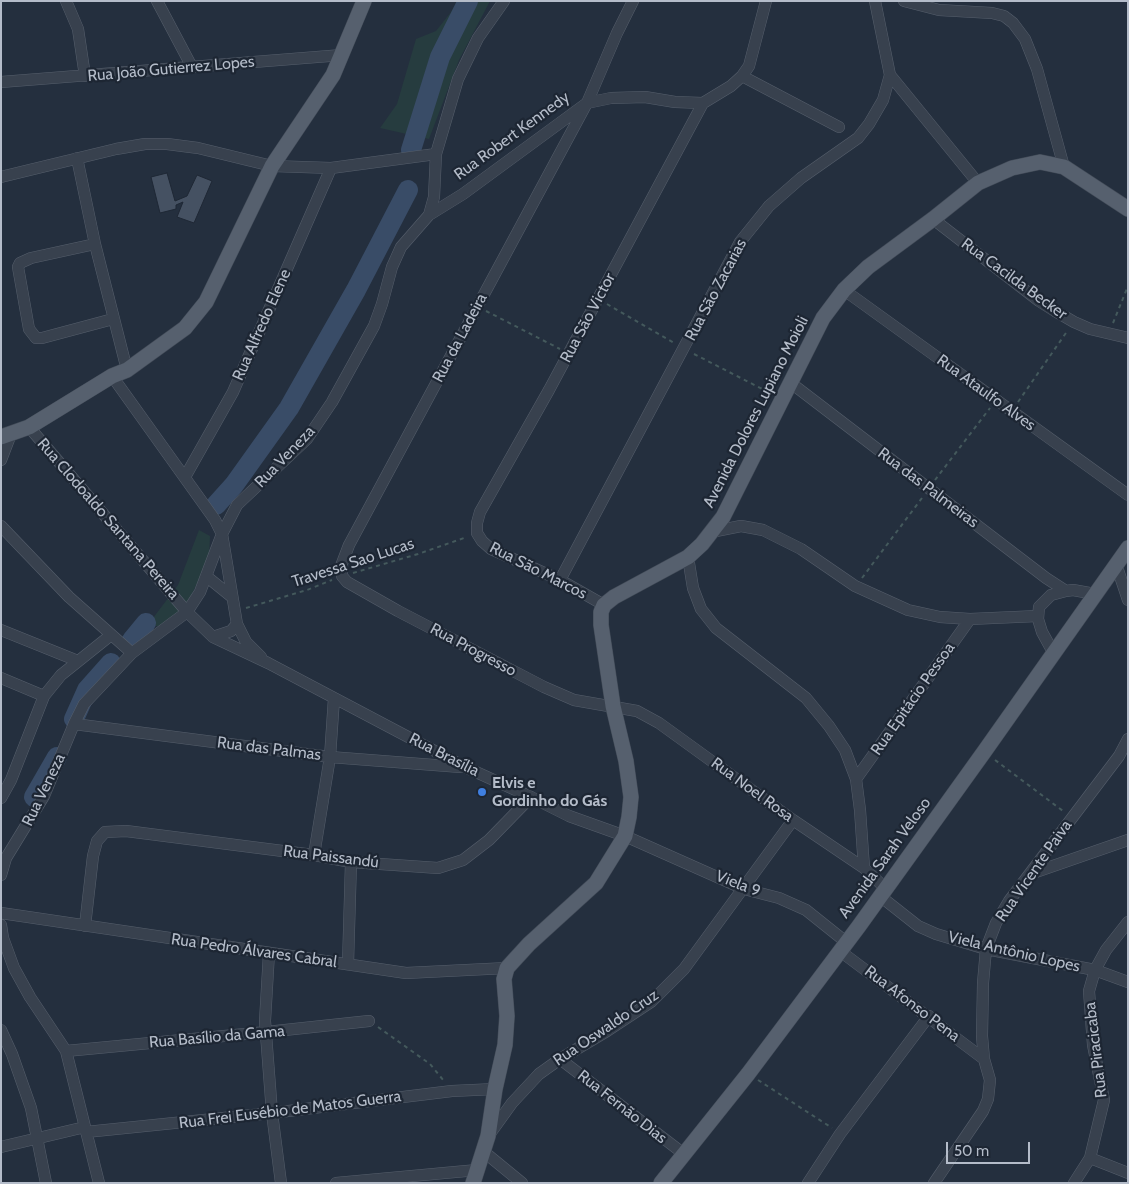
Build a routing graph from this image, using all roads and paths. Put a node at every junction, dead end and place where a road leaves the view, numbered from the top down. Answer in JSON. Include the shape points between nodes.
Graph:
{"nodes":[{"id":1,"x":66,"y":1,"type":"edge"},
{"id":2,"x":157,"y":1,"type":"edge"},
{"id":3,"x":364,"y":1,"type":"edge"},
{"id":4,"x":504,"y":1,"type":"edge"},
{"id":5,"x":633,"y":1,"type":"edge"},
{"id":6,"x":766,"y":1,"type":"edge"},
{"id":7,"x":874,"y":1,"type":"edge"},
{"id":8,"x":904,"y":1,"type":"edge"},
{"id":9,"x":342,"y":55,"type":"junction"},
{"id":10,"x":192,"y":68,"type":"junction"},
{"id":11,"x":890,"y":75,"type":"junction"},
{"id":12,"x":85,"y":76,"type":"junction"},
{"id":13,"x":742,"y":76,"type":"junction"},
{"id":14,"x":1,"y":82,"type":"edge"},
{"id":15,"x":587,"y":103,"type":"junction"},
{"id":16,"x":703,"y":103,"type":"junction"},
{"id":17,"x":839,"y":127,"type":"dead end"},
{"id":18,"x":436,"y":154,"type":"junction"},
{"id":19,"x":77,"y":158,"type":"junction"},
{"id":20,"x":272,"y":166,"type":"junction"},
{"id":21,"x":1064,"y":167,"type":"junction"},
{"id":22,"x":331,"y":168,"type":"junction"},
{"id":23,"x":1,"y":177,"type":"edge"},
{"id":24,"x":978,"y":183,"type":"junction"},
{"id":25,"x":1128,"y":209,"type":"edge"},
{"id":26,"x":429,"y":215,"type":"junction"},
{"id":27,"x":933,"y":219,"type":"junction"},
{"id":28,"x":95,"y":244,"type":"junction"},
{"id":29,"x":1128,"y":286,"type":"edge"},
{"id":30,"x":844,"y":290,"type":"junction"},
{"id":31,"x":598,"y":298,"type":"junction"},
{"id":32,"x":477,"y":307,"type":"junction"},
{"id":33,"x":113,"y":318,"type":"junction"},
{"id":34,"x":1074,"y":322,"type":"junction"},
{"id":35,"x":1109,"y":333,"type":"junction"},
{"id":36,"x":1128,"y":338,"type":"edge"},
{"id":37,"x":684,"y":349,"type":"junction"},
{"id":38,"x":568,"y":354,"type":"junction"},
{"id":39,"x":126,"y":370,"type":"junction"},
{"id":40,"x":112,"y":376,"type":"junction"},
{"id":41,"x":791,"y":383,"type":"junction"},
{"id":42,"x":760,"y":388,"type":"dead end"},
{"id":43,"x":1011,"y":411,"type":"junction"},
{"id":44,"x":29,"y":427,"type":"junction"},
{"id":45,"x":6,"y":435,"type":"edge"},
{"id":46,"x":1,"y":460,"type":"edge"},
{"id":47,"x":185,"y":477,"type":"junction"},
{"id":48,"x":1128,"y":495,"type":"edge"},
{"id":49,"x":1,"y":526,"type":"edge"},
{"id":50,"x":711,"y":532,"type":"junction"},
{"id":51,"x":477,"y":533,"type":"junction"},
{"id":52,"x":222,"y":534,"type":"junction"},
{"id":53,"x":1128,"y":548,"type":"edge"},
{"id":54,"x":688,"y":557,"type":"junction"},
{"id":55,"x":1116,"y":564,"type":"junction"},
{"id":56,"x":206,"y":576,"type":"junction"},
{"id":57,"x":342,"y":576,"type":"junction"},
{"id":58,"x":560,"y":580,"type":"junction"},
{"id":59,"x":1066,"y":591,"type":"junction"},
{"id":60,"x":1094,"y":594,"type":"junction"},
{"id":61,"x":232,"y":597,"type":"junction"},
{"id":62,"x":1128,"y":600,"type":"edge"},
{"id":63,"x":604,"y":605,"type":"junction"},
{"id":64,"x":187,"y":612,"type":"junction"},
{"id":65,"x":236,"y":612,"type":"junction"},
{"id":66,"x":1038,"y":616,"type":"junction"},
{"id":67,"x":970,"y":619,"type":"junction"},
{"id":68,"x":238,"y":624,"type":"junction"},
{"id":69,"x":1,"y":630,"type":"edge"},
{"id":70,"x":111,"y":635,"type":"junction"},
{"id":71,"x":213,"y":637,"type":"junction"},
{"id":72,"x":1053,"y":652,"type":"junction"},
{"id":73,"x":132,"y":653,"type":"junction"},
{"id":74,"x":78,"y":661,"type":"junction"},
{"id":75,"x":268,"y":664,"type":"junction"},
{"id":76,"x":1,"y":678,"type":"edge"},
{"id":77,"x":44,"y":696,"type":"junction"},
{"id":78,"x":334,"y":698,"type":"junction"},
{"id":79,"x":613,"y":706,"type":"junction"},
{"id":80,"x":74,"y":724,"type":"junction"},
{"id":81,"x":1128,"y":738,"type":"edge"},
{"id":82,"x":984,"y":752,"type":"junction"},
{"id":83,"x":330,"y":757,"type":"junction"},
{"id":84,"x":465,"y":768,"type":"junction"},
{"id":85,"x":856,"y":779,"type":"junction"},
{"id":86,"x":531,"y":797,"type":"junction"},
{"id":87,"x":1,"y":798,"type":"edge"},
{"id":88,"x":1071,"y":817,"type":"junction"},
{"id":89,"x":793,"y":820,"type":"junction"},
{"id":90,"x":624,"y":836,"type":"junction"},
{"id":91,"x":1128,"y":840,"type":"edge"},
{"id":92,"x":314,"y":855,"type":"junction"},
{"id":93,"x":351,"y":862,"type":"junction"},
{"id":94,"x":864,"y":868,"type":"junction"},
{"id":95,"x":1030,"y":874,"type":"junction"},
{"id":96,"x":1,"y":875,"type":"edge"},
{"id":97,"x":744,"y":889,"type":"junction"},
{"id":98,"x":882,"y":892,"type":"junction"},
{"id":99,"x":1,"y":913,"type":"edge"},
{"id":100,"x":1127,"y":923,"type":"edge"},
{"id":101,"x":1,"y":926,"type":"edge"},
{"id":102,"x":85,"y":926,"type":"junction"},
{"id":103,"x":843,"y":946,"type":"junction"},
{"id":104,"x":986,"y":949,"type":"junction"},
{"id":105,"x":268,"y":953,"type":"junction"},
{"id":106,"x":348,"y":964,"type":"junction"},
{"id":107,"x":507,"y":968,"type":"junction"},
{"id":108,"x":1095,"y":970,"type":"junction"},
{"id":109,"x":1128,"y":982,"type":"edge"},
{"id":110,"x":929,"y":1016,"type":"junction"},
{"id":111,"x":369,"y":1021,"type":"joint"},
{"id":112,"x":1,"y":1030,"type":"edge"},
{"id":113,"x":266,"y":1032,"type":"junction"},
{"id":114,"x":66,"y":1051,"type":"junction"},
{"id":115,"x":560,"y":1059,"type":"junction"},
{"id":116,"x":984,"y":1059,"type":"junction"},
{"id":117,"x":748,"y":1074,"type":"junction"},
{"id":118,"x":495,"y":1090,"type":"junction"},
{"id":119,"x":452,"y":1091,"type":"junction"},
{"id":120,"x":272,"y":1113,"type":"junction"},
{"id":121,"x":85,"y":1129,"type":"junction"},
{"id":122,"x":840,"y":1134,"type":"junction"},
{"id":123,"x":488,"y":1136,"type":"junction"},
{"id":124,"x":37,"y":1138,"type":"junction"},
{"id":125,"x":1,"y":1147,"type":"edge"},
{"id":126,"x":483,"y":1151,"type":"junction"},
{"id":127,"x":684,"y":1154,"type":"junction"},
{"id":128,"x":1090,"y":1158,"type":"junction"},
{"id":129,"x":1128,"y":1173,"type":"edge"},
{"id":130,"x":475,"y":1176,"type":"edge"},
{"id":131,"x":46,"y":1183,"type":"edge"},
{"id":132,"x":99,"y":1183,"type":"edge"},
{"id":133,"x":282,"y":1183,"type":"edge"},
{"id":134,"x":336,"y":1183,"type":"edge"},
{"id":135,"x":522,"y":1183,"type":"edge"},
{"id":136,"x":661,"y":1183,"type":"edge"},
{"id":137,"x":808,"y":1183,"type":"edge"},
{"id":138,"x":934,"y":1183,"type":"edge"},
{"id":139,"x":1074,"y":1183,"type":"edge"}],
"edges":[{"from":1,"to":12,"type":"street","via":[[78,29]]},
{"from":2,"to":10,"type":"street"},
{"from":3,"to":9,"type":"main road"},
{"from":4,"to":18,"type":"street","name":"Rua Veneza","via":[[478,38],[458,79]]},
{"from":5,"to":15,"type":"street","name":"Rua da Ladeira"},
{"from":6,"to":13,"type":"street","via":[[753,52]]},
{"from":7,"to":11,"type":"street","name":"Rua São Zacarias"},
{"from":8,"to":21,"type":"street","via":[[939,10],[992,13],[1013,22],[1025,39],[1037,68]]},
{"from":9,"to":10,"type":"street","name":"Rua João Gutierrez Lopes"},
{"from":9,"to":20,"type":"main road","via":[[333,75]]},
{"from":10,"to":12,"type":"street","name":"Rua João Gutierrez Lopes"},
{"from":11,"to":24,"type":"street"},
{"from":11,"to":37,"type":"street","name":"Rua São Zacarias","via":[[883,100],[858,138],[801,178],[769,206],[740,242]]},
{"from":12,"to":14,"type":"street","name":"Rua João Gutierrez Lopes"},
{"from":13,"to":16,"type":"street"},
{"from":13,"to":17,"type":"street"},
{"from":15,"to":16,"type":"street","name":"Rua Robert Kennedy","via":[[645,97]]},
{"from":15,"to":26,"type":"street","name":"Rua Robert Kennedy","via":[[464,194]]},
{"from":15,"to":32,"type":"street","name":"Rua da Ladeira"},
{"from":16,"to":31,"type":"street","name":"Rua São Victor"},
{"from":18,"to":22,"type":"street"},
{"from":18,"to":26,"type":"street","name":"Rua Veneza","via":[[434,197]]},
{"from":19,"to":20,"type":"street","via":[[145,144],[167,144]]},
{"from":19,"to":23,"type":"street"},
{"from":19,"to":28,"type":"street"},
{"from":20,"to":22,"type":"street"},
{"from":20,"to":39,"type":"main road","via":[[206,302],[185,328]]},
{"from":21,"to":24,"type":"main road","name":"Avenida Dolores Lupiano Moioli","via":[[1028,163]]},
{"from":21,"to":25,"type":"main road"},
{"from":22,"to":47,"type":"street","name":"Rua Alfredo Elene","via":[[233,392]]},
{"from":24,"to":27,"type":"main road","name":"Avenida Dolores Lupiano Moioli"},
{"from":26,"to":52,"type":"street","name":"Rua Veneza","via":[[401,247],[374,326],[332,402],[307,439],[237,506]]},
{"from":27,"to":30,"type":"main road","name":"Avenida Dolores Lupiano Moioli","via":[[868,267]]},
{"from":27,"to":34,"type":"street","name":"Rua Cacilda Becker","via":[[1039,301]]},
{"from":28,"to":33,"type":"street"},
{"from":28,"to":33,"type":"street","via":[[31,258],[20,264],[29,329],[36,338],[42,338]]},
{"from":29,"to":35,"type":"path"},
{"from":30,"to":41,"type":"main road","name":"Avenida Dolores Lupiano Moioli","via":[[823,318]]},
{"from":30,"to":43,"type":"street","name":"Rua Ataulfo Alves"},
{"from":31,"to":37,"type":"path"},
{"from":31,"to":38,"type":"street","name":"Rua São Victor"},
{"from":32,"to":38,"type":"path"},
{"from":32,"to":57,"type":"street","name":"Rua da Ladeira","via":[[349,544],[341,566]]},
{"from":33,"to":39,"type":"street"},
{"from":34,"to":35,"type":"street","name":"Rua Cacilda Becker"},
{"from":34,"to":43,"type":"path"},
{"from":35,"to":36,"type":"street","name":"Rua Cacilda Becker"},
{"from":37,"to":42,"type":"path"},
{"from":37,"to":58,"type":"street","name":"Rua São Zacarias"},
{"from":38,"to":51,"type":"street","name":"Rua São Victor","via":[[480,512]]},
{"from":39,"to":40,"type":"main road"},
{"from":40,"to":44,"type":"main road"},
{"from":40,"to":47,"type":"street"},
{"from":41,"to":50,"type":"main road","name":"Avenida Dolores Lupiano Moioli","via":[[723,517]]},
{"from":41,"to":59,"type":"street","name":"Rua das Palmeiras"},
{"from":43,"to":48,"type":"street","name":"Rua Ataulfo Alves"},
{"from":44,"to":45,"type":"main road"},
{"from":44,"to":64,"type":"street","name":"Rua Clodoaldo Santana Pereira"},
{"from":45,"to":46,"type":"street"},
{"from":47,"to":52,"type":"street"},
{"from":49,"to":70,"type":"street","via":[[69,597]]},
{"from":50,"to":54,"type":"main road","name":"Avenida Dolores Lupiano Moioli"},
{"from":50,"to":67,"type":"street","via":[[741,526],[763,530],[801,549],[855,586],[908,610]]},
{"from":51,"to":57,"type":"path","name":"Travessa Sao Lucas"},
{"from":51,"to":58,"type":"street","name":"Rua São Marcos","via":[[490,548]]},
{"from":52,"to":56,"type":"street","name":"Rua Veneza"},
{"from":52,"to":61,"type":"street","name":"Rua Brasília"},
{"from":53,"to":55,"type":"main road","name":"Avenida Sarah Veloso"},
{"from":54,"to":63,"type":"main road","name":"Avenida Dolores Lupiano Moioli"},
{"from":54,"to":85,"type":"street","via":[[693,588],[701,609],[716,628],[806,698],[845,750]]},
{"from":55,"to":60,"type":"main road","name":"Avenida Sarah Veloso"},
{"from":55,"to":62,"type":"street"},
{"from":56,"to":61,"type":"street"},
{"from":56,"to":64,"type":"street","name":"Rua Veneza"},
{"from":57,"to":65,"type":"path","name":"Travessa Sao Lucas"},
{"from":57,"to":79,"type":"street","name":"Rua Progresso","via":[[398,611],[544,687],[574,700]]},
{"from":58,"to":63,"type":"street","name":"Rua São Marcos"},
{"from":59,"to":60,"type":"street"},
{"from":59,"to":66,"type":"street","via":[[1050,595],[1039,607]]},
{"from":60,"to":72,"type":"main road","name":"Avenida Sarah Veloso"},
{"from":61,"to":65,"type":"street","name":"Rua Brasília"},
{"from":63,"to":79,"type":"main road","via":[[601,625]]},
{"from":64,"to":71,"type":"street","name":"Rua Brasília"},
{"from":64,"to":73,"type":"street","name":"Rua Veneza"},
{"from":65,"to":68,"type":"street","name":"Rua Brasília"},
{"from":66,"to":67,"type":"street"},
{"from":66,"to":72,"type":"street"},
{"from":67,"to":85,"type":"street","name":"Rua Epitácio Pessoa"},
{"from":68,"to":71,"type":"street","via":[[231,631]]},
{"from":68,"to":75,"type":"street","name":"Rua Brasília","via":[[246,642]]},
{"from":69,"to":74,"type":"street"},
{"from":70,"to":73,"type":"street"},
{"from":70,"to":74,"type":"street"},
{"from":71,"to":75,"type":"street","name":"Rua Brasília"},
{"from":72,"to":82,"type":"main road","name":"Avenida Sarah Veloso"},
{"from":73,"to":80,"type":"street","name":"Rua Veneza","via":[[84,704]]},
{"from":74,"to":77,"type":"street"},
{"from":75,"to":78,"type":"street","name":"Rua Brasília"},
{"from":76,"to":77,"type":"street"},
{"from":77,"to":87,"type":"street"},
{"from":78,"to":83,"type":"street"},
{"from":78,"to":84,"type":"street","name":"Rua Brasília"},
{"from":79,"to":89,"type":"street","name":"Rua Noel Rosa","via":[[637,711],[659,723]]},
{"from":79,"to":90,"type":"main road","via":[[631,797]]},
{"from":80,"to":83,"type":"street","name":"Rua das Palmas"},
{"from":80,"to":96,"type":"street","name":"Rua Veneza","via":[[44,796],[6,858]]},
{"from":81,"to":88,"type":"street","name":"Rua Vicente Paiva"},
{"from":82,"to":88,"type":"path"},
{"from":82,"to":98,"type":"main road","name":"Avenida Sarah Veloso"},
{"from":83,"to":84,"type":"street","name":"Rua das Palmas"},
{"from":83,"to":92,"type":"street"},
{"from":84,"to":86,"type":"street","name":"Rua Brasília"},
{"from":85,"to":94,"type":"street"},
{"from":86,"to":90,"type":"street","name":"Rua Brasília","via":[[569,816]]},
{"from":86,"to":93,"type":"street","name":"Rua Paissandú","via":[[489,840],[463,860],[438,868]]},
{"from":88,"to":95,"type":"street","name":"Rua Vicente Paiva"},
{"from":89,"to":94,"type":"street","name":"Rua Noel Rosa"},
{"from":89,"to":97,"type":"street","name":"Rua Oswaldo Cruz"},
{"from":90,"to":97,"type":"street","name":"Viela 9"},
{"from":90,"to":107,"type":"main road","via":[[596,883]]},
{"from":91,"to":95,"type":"street"},
{"from":92,"to":93,"type":"street","name":"Rua Paissandú"},
{"from":92,"to":102,"type":"street","name":"Rua Paissandú","via":[[126,831],[104,832],[97,841],[93,856]]},
{"from":93,"to":106,"type":"street"},
{"from":94,"to":98,"type":"street","name":"Rua Noel Rosa"},
{"from":95,"to":104,"type":"street","name":"Rua Vicente Paiva","via":[[996,923]]},
{"from":97,"to":103,"type":"street","name":"Viela 9","via":[[806,910]]},
{"from":97,"to":115,"type":"street","name":"Rua Oswaldo Cruz","via":[[684,969],[652,1002]]},
{"from":98,"to":103,"type":"main road","name":"Avenida Sarah Veloso"},
{"from":98,"to":104,"type":"street","name":"Viela Antônio Lopes","via":[[918,926]]},
{"from":99,"to":102,"type":"street","name":"Rua Pedro Álvares Cabral"},
{"from":100,"to":108,"type":"street","name":"Rua Piracicaba"},
{"from":101,"to":114,"type":"street","via":[[14,968]]},
{"from":102,"to":105,"type":"street","name":"Rua Pedro Álvares Cabral"},
{"from":103,"to":110,"type":"street","name":"Rua Afonso Pena"},
{"from":103,"to":117,"type":"main road","name":"Avenida Sarah Veloso"},
{"from":104,"to":108,"type":"street","name":"Viela Antônio Lopes"},
{"from":104,"to":116,"type":"street","name":"Rua Vicente Paiva"},
{"from":105,"to":106,"type":"street","name":"Rua Pedro Álvares Cabral"},
{"from":105,"to":113,"type":"street"},
{"from":106,"to":107,"type":"street","name":"Rua Pedro Álvares Cabral","via":[[406,973]]},
{"from":107,"to":118,"type":"main road","via":[[504,979],[506,1045]]},
{"from":108,"to":109,"type":"street","name":"Viela Antônio Lopes"},
{"from":108,"to":128,"type":"street","name":"Rua Piracicaba","via":[[1089,991],[1104,1100]]},
{"from":110,"to":116,"type":"street","name":"Rua Afonso Pena"},
{"from":110,"to":122,"type":"street"},
{"from":111,"to":113,"type":"street","name":"Rua Basílio da Gama"},
{"from":111,"to":119,"type":"path","via":[[430,1064]]},
{"from":112,"to":124,"type":"street","via":[[31,1108]]},
{"from":113,"to":114,"type":"street","name":"Rua Basílio da Gama"},
{"from":113,"to":120,"type":"street"},
{"from":114,"to":121,"type":"street"},
{"from":115,"to":123,"type":"street","name":"Rua Oswaldo Cruz","via":[[539,1074]]},
{"from":115,"to":127,"type":"street","name":"Rua Fernão Dias"},
{"from":116,"to":138,"type":"street","name":"Rua Vicente Paiva","via":[[990,1089],[983,1112]]},
{"from":117,"to":122,"type":"path"},
{"from":117,"to":127,"type":"main road","name":"Avenida Sarah Veloso"},
{"from":118,"to":119,"type":"street","name":"Rua Frei Eusébio de Matos Guerra"},
{"from":118,"to":123,"type":"main road"},
{"from":119,"to":120,"type":"street","name":"Rua Frei Eusébio de Matos Guerra"},
{"from":120,"to":121,"type":"street","name":"Rua Frei Eusébio de Matos Guerra"},
{"from":120,"to":133,"type":"street"},
{"from":121,"to":124,"type":"street","name":"Rua Frei Eusébio de Matos Guerra"},
{"from":121,"to":132,"type":"street"},
{"from":122,"to":137,"type":"street"},
{"from":123,"to":126,"type":"main road"},
{"from":124,"to":125,"type":"street","name":"Rua Frei Eusébio de Matos Guerra"},
{"from":124,"to":131,"type":"street"},
{"from":126,"to":130,"type":"main road"},
{"from":126,"to":135,"type":"street"},
{"from":127,"to":136,"type":"main road","name":"Avenida Sarah Veloso"},
{"from":128,"to":129,"type":"street"},
{"from":128,"to":139,"type":"street","name":"Rua Piracicaba"},
{"from":130,"to":134,"type":"street"}]}
